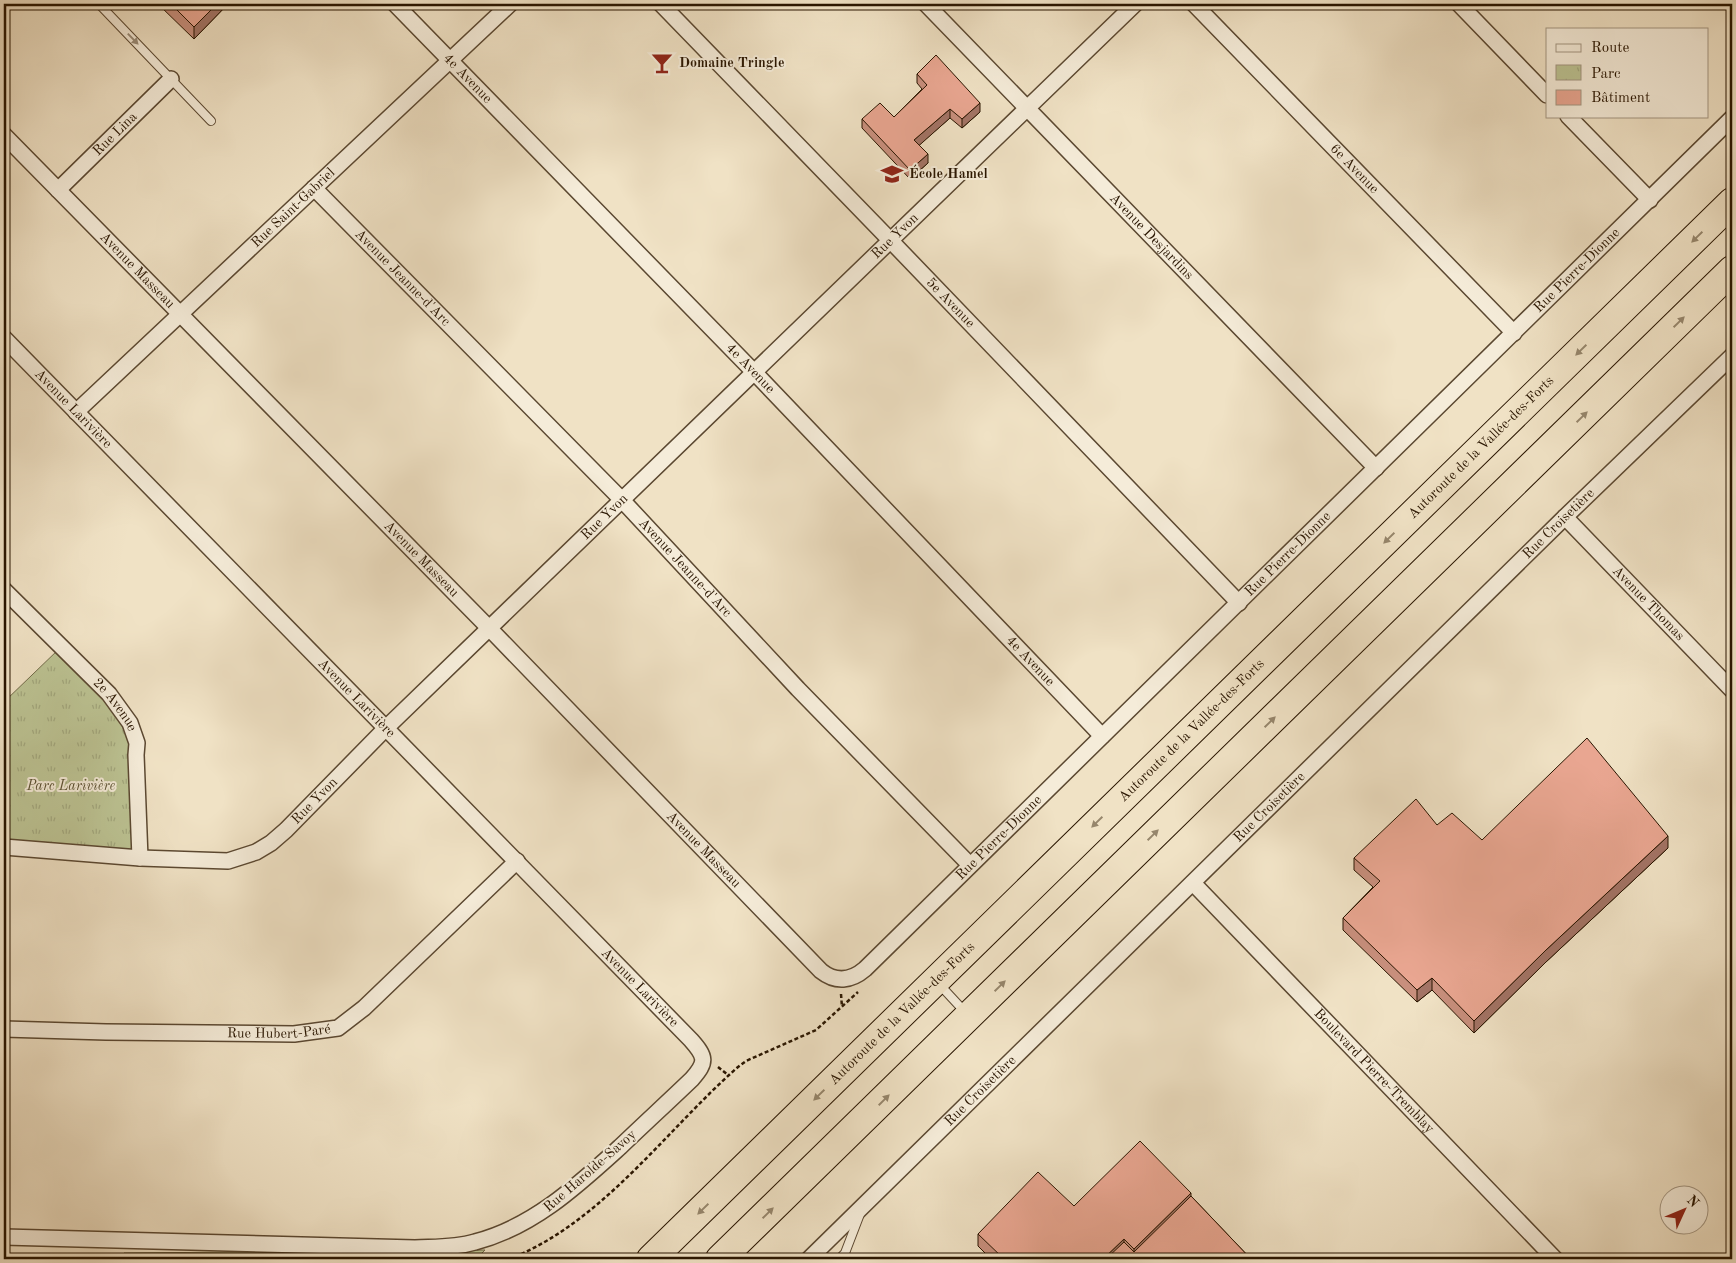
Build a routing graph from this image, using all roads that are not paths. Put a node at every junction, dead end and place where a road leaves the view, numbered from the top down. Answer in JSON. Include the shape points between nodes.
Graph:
{"nodes":[{"id":1,"x":99,"y":4,"type":"edge"},
{"id":2,"x":395,"y":4,"type":"edge"},
{"id":3,"x":510,"y":4,"type":"edge"},
{"id":4,"x":661,"y":4,"type":"edge"},
{"id":5,"x":926,"y":4,"type":"edge"},
{"id":6,"x":1135,"y":4,"type":"edge"},
{"id":7,"x":1194,"y":4,"type":"edge"},
{"id":8,"x":1459,"y":4,"type":"edge"},
{"id":9,"x":450,"y":60,"type":"junction"},
{"id":10,"x":171,"y":79,"type":"junction"},
{"id":11,"x":1546,"y":93,"type":"edge"},
{"id":12,"x":1028,"y":107,"type":"junction"},
{"id":13,"x":1570,"y":118,"type":"edge"},
{"id":14,"x":1732,"y":118,"type":"edge"},
{"id":15,"x":211,"y":121,"type":"dead end"},
{"id":16,"x":4,"y":135,"type":"edge"},
{"id":17,"x":314,"y":188,"type":"junction"},
{"id":18,"x":58,"y":190,"type":"junction"},
{"id":19,"x":1650,"y":200,"type":"junction"},
{"id":20,"x":1732,"y":202,"type":"edge"},
{"id":21,"x":890,"y":240,"type":"junction"},
{"id":22,"x":1732,"y":270,"type":"edge"},
{"id":23,"x":180,"y":314,"type":"junction"},
{"id":24,"x":1514,"y":333,"type":"junction"},
{"id":25,"x":4,"y":338,"type":"edge"},
{"id":26,"x":1732,"y":356,"type":"edge"},
{"id":27,"x":754,"y":372,"type":"junction"},
{"id":28,"x":76,"y":412,"type":"junction"},
{"id":29,"x":1376,"y":468,"type":"junction"},
{"id":30,"x":622,"y":500,"type":"junction"},
{"id":31,"x":1565,"y":517,"type":"junction"},
{"id":32,"x":4,"y":590,"type":"edge"},
{"id":33,"x":1238,"y":603,"type":"junction"},
{"id":34,"x":489,"y":628,"type":"junction"},
{"id":35,"x":1732,"y":690,"type":"edge"},
{"id":36,"x":386,"y":728,"type":"junction"},
{"id":37,"x":1102,"y":736,"type":"junction"},
{"id":38,"x":4,"y":847,"type":"edge"},
{"id":39,"x":140,"y":858,"type":"junction"},
{"id":40,"x":517,"y":861,"type":"junction"},
{"id":41,"x":970,"y":865,"type":"junction"},
{"id":42,"x":1193,"y":883,"type":"junction"},
{"id":43,"x":935,"y":981,"type":"junction"},
{"id":44,"x":840,"y":987,"type":"joint"},
{"id":45,"x":969,"y":1016,"type":"junction"},
{"id":46,"x":4,"y":1029,"type":"edge"},
{"id":47,"x":704,"y":1061,"type":"joint"},
{"id":48,"x":863,"y":1207,"type":"junction"},
{"id":49,"x":4,"y":1237,"type":"edge"},
{"id":50,"x":651,"y":1259,"type":"edge"},
{"id":51,"x":720,"y":1259,"type":"edge"},
{"id":52,"x":809,"y":1259,"type":"edge"},
{"id":53,"x":839,"y":1259,"type":"edge"},
{"id":54,"x":1555,"y":1259,"type":"edge"}],
"edges":[{"from":1,"to":10,"type":"lane","one_way":true},
{"from":2,"to":9,"type":"street","name":"4e Avenue"},
{"from":3,"to":9,"type":"street","name":"Rue Saint-Gabriel"},
{"from":4,"to":21,"type":"street","name":"5e Avenue"},
{"from":5,"to":12,"type":"street","name":"Avenue Desjardins"},
{"from":6,"to":12,"type":"street","name":"Rue Yvon"},
{"from":7,"to":24,"type":"street","name":"6e Avenue"},
{"from":8,"to":11,"type":"street"},
{"from":9,"to":17,"type":"street","name":"Rue Saint-Gabriel"},
{"from":9,"to":27,"type":"street","name":"4e Avenue"},
{"from":10,"to":15,"type":"lane"},
{"from":10,"to":18,"type":"street","name":"Rue Lina"},
{"from":12,"to":21,"type":"street","name":"Rue Yvon"},
{"from":12,"to":29,"type":"street","name":"Avenue Desjardins"},
{"from":13,"to":19,"type":"street"},
{"from":14,"to":19,"type":"street","name":"Rue Pierre-Dionne"},
{"from":16,"to":18,"type":"street","name":"Avenue Masseau"},
{"from":17,"to":23,"type":"street","name":"Rue Saint-Gabriel"},
{"from":17,"to":30,"type":"street","name":"Avenue Jeanne-d'Arc"},
{"from":18,"to":23,"type":"street","name":"Avenue Masseau"},
{"from":19,"to":24,"type":"street","name":"Rue Pierre-Dionne"},
{"from":20,"to":43,"type":"highway","name":"Autoroute de la Vallée-des-Forts","one_way":true},
{"from":21,"to":27,"type":"street","name":"Rue Yvon"},
{"from":21,"to":33,"type":"street","name":"5e Avenue"},
{"from":45,"to":22,"type":"highway","one_way":true},
{"from":23,"to":28,"type":"street","name":"Rue Saint-Gabriel"},
{"from":23,"to":34,"type":"street","name":"Avenue Masseau"},
{"from":24,"to":29,"type":"street","name":"Rue Pierre-Dionne"},
{"from":25,"to":28,"type":"street","name":"Avenue Larivière"},
{"from":26,"to":31,"type":"street","name":"Rue Croisetière"},
{"from":27,"to":30,"type":"street","name":"Rue Yvon"},
{"from":27,"to":37,"type":"street","name":"4e Avenue"},
{"from":28,"to":36,"type":"street","name":"Avenue Larivière"},
{"from":29,"to":33,"type":"street","name":"Rue Pierre-Dionne"},
{"from":30,"to":34,"type":"street","name":"Rue Yvon"},
{"from":30,"to":41,"type":"street","name":"Avenue Jeanne-d'Arc","via":[[798,689]]},
{"from":31,"to":35,"type":"street","name":"Avenue Thomas"},
{"from":31,"to":42,"type":"street","name":"Rue Croisetière"},
{"from":32,"to":39,"type":"street","name":"2e Avenue","via":[[110,694],[130,723],[137,743]]},
{"from":33,"to":37,"type":"street","name":"Rue Pierre-Dionne"},
{"from":34,"to":36,"type":"street","name":"Rue Yvon"},
{"from":34,"to":44,"type":"street","name":"Avenue Masseau"},
{"from":36,"to":39,"type":"street","name":"Rue Yvon","via":[[286,830],[256,852],[228,861]]},
{"from":36,"to":40,"type":"street","name":"Avenue Larivière"},
{"from":37,"to":41,"type":"street","name":"Rue Pierre-Dionne"},
{"from":38,"to":39,"type":"street","name":"Rue Yvon"},
{"from":40,"to":46,"type":"street","name":"Rue Hubert-Paré","via":[[364,1008],[338,1028],[294,1034]]},
{"from":40,"to":47,"type":"street","name":"Avenue Larivière","via":[[691,1040],[701,1051]]},
{"from":41,"to":44,"type":"street","name":"Rue Pierre-Dionne","via":[[859,975]]},
{"from":42,"to":48,"type":"street","name":"Rue Croisetière"},
{"from":42,"to":54,"type":"street","name":"Boulevard Pierre-Tremblay"},
{"from":43,"to":45,"type":"lane"},
{"from":43,"to":50,"type":"highway","name":"Autoroute de la Vallée-des-Forts","one_way":true},
{"from":51,"to":45,"type":"highway","one_way":true},
{"from":47,"to":49,"type":"street","name":"Rue Harolde-Savoy","via":[[692,1079],[557,1202],[518,1226],[476,1242],[415,1248]]},
{"from":48,"to":52,"type":"street","name":"Rue Croisetière"},
{"from":48,"to":53,"type":"lane","via":[[845,1253]]}]}
